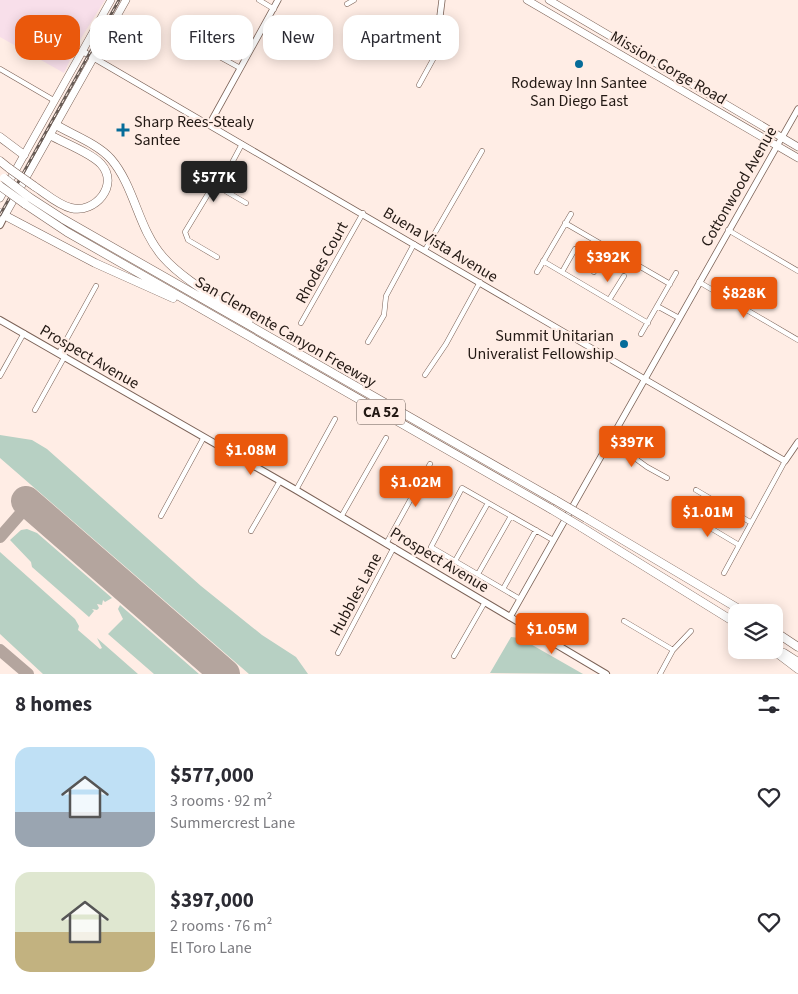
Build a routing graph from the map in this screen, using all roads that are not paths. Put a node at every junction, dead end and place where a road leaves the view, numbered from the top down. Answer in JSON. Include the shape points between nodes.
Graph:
{"nodes":[{"id":1,"x":111,"y":0,"type":"edge"},
{"id":2,"x":126,"y":0,"type":"edge"},
{"id":3,"x":259,"y":0,"type":"edge"},
{"id":4,"x":278,"y":0,"type":"edge"},
{"id":5,"x":354,"y":0,"type":"edge"},
{"id":6,"x":442,"y":0,"type":"edge"},
{"id":7,"x":527,"y":0,"type":"edge"},
{"id":8,"x":548,"y":0,"type":"edge"},
{"id":9,"x":347,"y":4,"type":"dead end"},
{"id":10,"x":274,"y":9,"type":"junction"},
{"id":11,"x":118,"y":15,"type":"edge"},
{"id":12,"x":440,"y":15,"type":"edge"},
{"id":13,"x":82,"y":51,"type":"junction"},
{"id":14,"x":90,"y":56,"type":"edge"},
{"id":15,"x":93,"y":60,"type":"edge"},
{"id":16,"x":97,"y":60,"type":"edge"},
{"id":17,"x":225,"y":60,"type":"edge"},
{"id":18,"x":433,"y":60,"type":"edge"},
{"id":19,"x":240,"y":68,"type":"junction"},
{"id":20,"x":0,"y":69,"type":"edge"},
{"id":21,"x":419,"y":85,"type":"dead end"},
{"id":22,"x":56,"y":101,"type":"junction"},
{"id":23,"x":798,"y":109,"type":"edge"},
{"id":24,"x":56,"y":125,"type":"junction"},
{"id":25,"x":208,"y":125,"type":"junction"},
{"id":26,"x":50,"y":135,"type":"junction"},
{"id":27,"x":0,"y":137,"type":"edge"},
{"id":28,"x":781,"y":137,"type":"junction"},
{"id":29,"x":242,"y":144,"type":"junction"},
{"id":30,"x":777,"y":145,"type":"junction"},
{"id":31,"x":798,"y":147,"type":"edge"},
{"id":32,"x":482,"y":151,"type":"dead end"},
{"id":33,"x":24,"y":155,"type":"junction"},
{"id":34,"x":798,"y":158,"type":"edge"},
{"id":35,"x":0,"y":161,"type":"edge"},
{"id":36,"x":2,"y":176,"type":"edge"},
{"id":37,"x":0,"y":186,"type":"edge"},
{"id":38,"x":217,"y":186,"type":"junction"},
{"id":39,"x":0,"y":198,"type":"edge"},
{"id":40,"x":27,"y":200,"type":"junction"},
{"id":41,"x":246,"y":203,"type":"dead end"},
{"id":42,"x":363,"y":213,"type":"junction"},
{"id":43,"x":3,"y":214,"type":"edge"},
{"id":44,"x":571,"y":214,"type":"dead end"},
{"id":45,"x":566,"y":223,"type":"junction"},
{"id":46,"x":0,"y":225,"type":"edge"},
{"id":47,"x":728,"y":230,"type":"junction"},
{"id":48,"x":414,"y":244,"type":"junction"},
{"id":49,"x":608,"y":248,"type":"junction"},
{"id":50,"x":575,"y":249,"type":"dead end"},
{"id":51,"x":425,"y":250,"type":"junction"},
{"id":52,"x":217,"y":257,"type":"dead end"},
{"id":53,"x":543,"y":261,"type":"junction"},
{"id":54,"x":798,"y":271,"type":"edge"},
{"id":55,"x":537,"y":272,"type":"dead end"},
{"id":56,"x":562,"y":272,"type":"junction"},
{"id":57,"x":594,"y":272,"type":"dead end"},
{"id":58,"x":676,"y":273,"type":"dead end"},
{"id":59,"x":624,"y":276,"type":"dead end"},
{"id":60,"x":480,"y":282,"type":"junction"},
{"id":61,"x":700,"y":282,"type":"junction"},
{"id":62,"x":670,"y":284,"type":"junction"},
{"id":63,"x":96,"y":286,"type":"dead end"},
{"id":64,"x":609,"y":300,"type":"junction"},
{"id":65,"x":657,"y":306,"type":"junction"},
{"id":66,"x":211,"y":315,"type":"junction"},
{"id":67,"x":679,"y":318,"type":"junction"},
{"id":68,"x":0,"y":320,"type":"edge"},
{"id":69,"x":301,"y":323,"type":"dead end"},
{"id":70,"x":648,"y":323,"type":"junction"},
{"id":71,"x":24,"y":333,"type":"junction"},
{"id":72,"x":642,"y":334,"type":"dead end"},
{"id":73,"x":798,"y":340,"type":"edge"},
{"id":74,"x":368,"y":342,"type":"dead end"},
{"id":75,"x":62,"y":354,"type":"junction"},
{"id":76,"x":311,"y":361,"type":"junction"},
{"id":77,"x":425,"y":375,"type":"dead end"},
{"id":78,"x":0,"y":376,"type":"edge"},
{"id":79,"x":644,"y":379,"type":"junction"},
{"id":80,"x":35,"y":410,"type":"dead end"},
{"id":81,"x":335,"y":420,"type":"dead end"},
{"id":82,"x":204,"y":437,"type":"junction"},
{"id":83,"x":386,"y":438,"type":"dead end"},
{"id":84,"x":610,"y":440,"type":"junction"},
{"id":85,"x":798,"y":442,"type":"edge"},
{"id":86,"x":785,"y":461,"type":"junction"},
{"id":87,"x":430,"y":464,"type":"dead end"},
{"id":88,"x":667,"y":478,"type":"dead end"},
{"id":89,"x":280,"y":481,"type":"junction"},
{"id":90,"x":296,"y":490,"type":"junction"},
{"id":91,"x":696,"y":490,"type":"dead end"},
{"id":92,"x":488,"y":502,"type":"junction"},
{"id":93,"x":687,"y":514,"type":"dead end"},
{"id":94,"x":161,"y":516,"type":"dead end"},
{"id":95,"x":511,"y":516,"type":"junction"},
{"id":96,"x":341,"y":517,"type":"junction"},
{"id":97,"x":750,"y":522,"type":"junction"},
{"id":98,"x":536,"y":530,"type":"junction"},
{"id":99,"x":252,"y":531,"type":"dead end"},
{"id":100,"x":553,"y":540,"type":"junction"},
{"id":101,"x":386,"y":544,"type":"junction"},
{"id":102,"x":739,"y":546,"type":"junction"},
{"id":103,"x":394,"y":548,"type":"junction"},
{"id":104,"x":455,"y":561,"type":"junction"},
{"id":105,"x":724,"y":573,"type":"dead end"},
{"id":106,"x":478,"y":574,"type":"junction"},
{"id":107,"x":503,"y":589,"type":"junction"},
{"id":108,"x":520,"y":599,"type":"junction"},
{"id":109,"x":485,"y":602,"type":"junction"},
{"id":110,"x":731,"y":604,"type":"edge"},
{"id":111,"x":510,"y":617,"type":"junction"},
{"id":112,"x":728,"y":618,"type":"edge"},
{"id":113,"x":624,"y":621,"type":"dead end"},
{"id":114,"x":691,"y":631,"type":"dead end"},
{"id":115,"x":783,"y":637,"type":"edge"},
{"id":116,"x":798,"y":647,"type":"edge"},
{"id":117,"x":672,"y":650,"type":"junction"},
{"id":118,"x":338,"y":653,"type":"dead end"},
{"id":119,"x":783,"y":654,"type":"edge"},
{"id":120,"x":454,"y":656,"type":"dead end"},
{"id":121,"x":783,"y":656,"type":"edge"},
{"id":122,"x":798,"y":662,"type":"edge"},
{"id":123,"x":798,"y":669,"type":"edge"},
{"id":124,"x":606,"y":674,"type":"edge"},
{"id":125,"x":660,"y":674,"type":"edge"}],
"edges":[{"from":1,"to":13,"type":"main road"},
{"from":2,"to":11,"type":"main road"},
{"from":3,"to":10,"type":"street"},
{"from":4,"to":10,"type":"street"},
{"from":5,"to":9,"type":"street"},
{"from":6,"to":12,"type":"street"},
{"from":7,"to":30,"type":"main road","name":"Mission Gorge Road"},
{"from":8,"to":28,"type":"main road","name":"Mission Gorge Road"},
{"from":10,"to":19,"type":"street"},
{"from":13,"to":14,"type":"street","name":"Buena Vista Avenue"},
{"from":13,"to":22,"type":"main road"},
{"from":15,"to":24,"type":"main road"},
{"from":16,"to":25,"type":"street","name":"Buena Vista Avenue"},
{"from":17,"to":19,"type":"street"},
{"from":18,"to":21,"type":"street"},
{"from":19,"to":25,"type":"street"},
{"from":20,"to":22,"type":"street"},
{"from":22,"to":33,"type":"main road"},
{"from":23,"to":28,"type":"street","name":"Cottonwood Avenue"},
{"from":24,"to":26,"type":"main road"},
{"from":24,"to":76,"type":"highway","via":[[111,159],[152,242],[176,270]]},
{"from":25,"to":29,"type":"street","name":"Buena Vista Avenue"},
{"from":26,"to":35,"type":"highway","bridge":true,"via":[[101,164],[107,178],[106,191],[97,203],[70,208]]},
{"from":26,"to":43,"type":"main road"},
{"from":27,"to":33,"type":"highway"},
{"from":28,"to":30,"type":"street","name":"Cottonwood Avenue"},
{"from":28,"to":31,"type":"main road","name":"Mission Gorge Road"},
{"from":29,"to":38,"type":"street"},
{"from":29,"to":42,"type":"street","name":"Buena Vista Avenue"},
{"from":30,"to":34,"type":"main road","name":"Mission Gorge Road"},
{"from":30,"to":47,"type":"street","name":"Cottonwood Avenue"},
{"from":32,"to":51,"type":"street"},
{"from":33,"to":39,"type":"main road"},
{"from":36,"to":40,"type":"highway","name":"San Clemente Canyon Freeway","number":"CA 52","bridge":true},
{"from":37,"to":40,"type":"highway","name":"San Clemente Canyon Freeway","number":"CA 52","bridge":true},
{"from":38,"to":41,"type":"street"},
{"from":38,"to":52,"type":"street","via":[[208,194],[185,236]]},
{"from":40,"to":66,"type":"highway","name":"San Clemente Canyon Freeway","number":"CA 52","via":[[67,232]]},
{"from":40,"to":76,"type":"highway","name":"San Clemente Canyon Freeway","number":"CA 52"},
{"from":42,"to":48,"type":"street","name":"Buena Vista Avenue"},
{"from":42,"to":69,"type":"street","name":"Rhodes Court"},
{"from":43,"to":46,"type":"main road"},
{"from":43,"to":66,"type":"highway","via":[[95,263]]},
{"from":44,"to":45,"type":"street"},
{"from":45,"to":49,"type":"street"},
{"from":45,"to":53,"type":"street"},
{"from":47,"to":54,"type":"street"},
{"from":47,"to":61,"type":"street","name":"Cottonwood Avenue"},
{"from":48,"to":51,"type":"street","name":"Buena Vista Avenue"},
{"from":48,"to":74,"type":"street","via":[[386,296],[384,315]]},
{"from":49,"to":57,"type":"street"},
{"from":49,"to":62,"type":"street"},
{"from":50,"to":56,"type":"street"},
{"from":51,"to":60,"type":"street","name":"Buena Vista Avenue"},
{"from":53,"to":55,"type":"street"},
{"from":53,"to":56,"type":"street"},
{"from":56,"to":64,"type":"street"},
{"from":58,"to":62,"type":"street"},
{"from":59,"to":64,"type":"street"},
{"from":60,"to":77,"type":"street"},
{"from":60,"to":79,"type":"street","name":"Buena Vista Avenue"},
{"from":61,"to":67,"type":"street","name":"Cottonwood Avenue"},
{"from":61,"to":73,"type":"street"},
{"from":62,"to":65,"type":"street"},
{"from":63,"to":75,"type":"street"},
{"from":64,"to":70,"type":"street"},
{"from":65,"to":67,"type":"street"},
{"from":65,"to":70,"type":"street"},
{"from":66,"to":112,"type":"highway","name":"San Clemente Canyon Freeway","number":"CA 52","bridge":true,"via":[[551,509]]},
{"from":67,"to":79,"type":"street","name":"Cottonwood Avenue"},
{"from":68,"to":71,"type":"main road","name":"Prospect Avenue"},
{"from":70,"to":72,"type":"street"},
{"from":71,"to":75,"type":"main road","name":"Prospect Avenue"},
{"from":71,"to":78,"type":"street"},
{"from":75,"to":80,"type":"street"},
{"from":75,"to":82,"type":"main road","name":"Prospect Avenue"},
{"from":76,"to":110,"type":"highway","name":"San Clemente Canyon Freeway","number":"CA 52","bridge":true},
{"from":79,"to":84,"type":"street","name":"Cottonwood Avenue"},
{"from":79,"to":86,"type":"street","name":"Buena Vista Avenue"},
{"from":81,"to":90,"type":"street"},
{"from":82,"to":89,"type":"main road","name":"Prospect Avenue"},
{"from":82,"to":94,"type":"street"},
{"from":83,"to":96,"type":"street"},
{"from":84,"to":88,"type":"street"},
{"from":84,"to":100,"type":"street","name":"Cottonwood Avenue"},
{"from":85,"to":86,"type":"street"},
{"from":86,"to":97,"type":"street"},
{"from":87,"to":101,"type":"street"},
{"from":89,"to":90,"type":"main road","name":"Prospect Avenue"},
{"from":89,"to":99,"type":"street"},
{"from":90,"to":96,"type":"main road","name":"Prospect Avenue"},
{"from":91,"to":97,"type":"street"},
{"from":92,"to":95,"type":"street"},
{"from":92,"to":104,"type":"street"},
{"from":92,"to":104,"type":"street","via":[[462,488],[430,546]]},
{"from":93,"to":102,"type":"street"},
{"from":95,"to":98,"type":"street"},
{"from":95,"to":106,"type":"street"},
{"from":96,"to":101,"type":"main road","name":"Prospect Avenue"},
{"from":97,"to":102,"type":"street"},
{"from":98,"to":100,"type":"street"},
{"from":98,"to":107,"type":"street"},
{"from":100,"to":108,"type":"street","name":"Cottonwood Avenue"},
{"from":101,"to":103,"type":"main road","name":"Prospect Avenue"},
{"from":102,"to":105,"type":"street"},
{"from":103,"to":109,"type":"main road","name":"Prospect Avenue"},
{"from":103,"to":118,"type":"street","name":"Hubbles Lane"},
{"from":104,"to":106,"type":"street"},
{"from":106,"to":107,"type":"street"},
{"from":107,"to":108,"type":"street"},
{"from":108,"to":111,"type":"street","name":"Cottonwood Avenue"},
{"from":109,"to":111,"type":"main road","name":"Prospect Avenue"},
{"from":109,"to":120,"type":"street"},
{"from":111,"to":124,"type":"main road","name":"Prospect Avenue"},
{"from":113,"to":117,"type":"street"},
{"from":114,"to":117,"type":"street"},
{"from":115,"to":116,"type":"highway"},
{"from":117,"to":125,"type":"street"},
{"from":119,"to":122,"type":"highway"},
{"from":121,"to":123,"type":"highway"}]}
